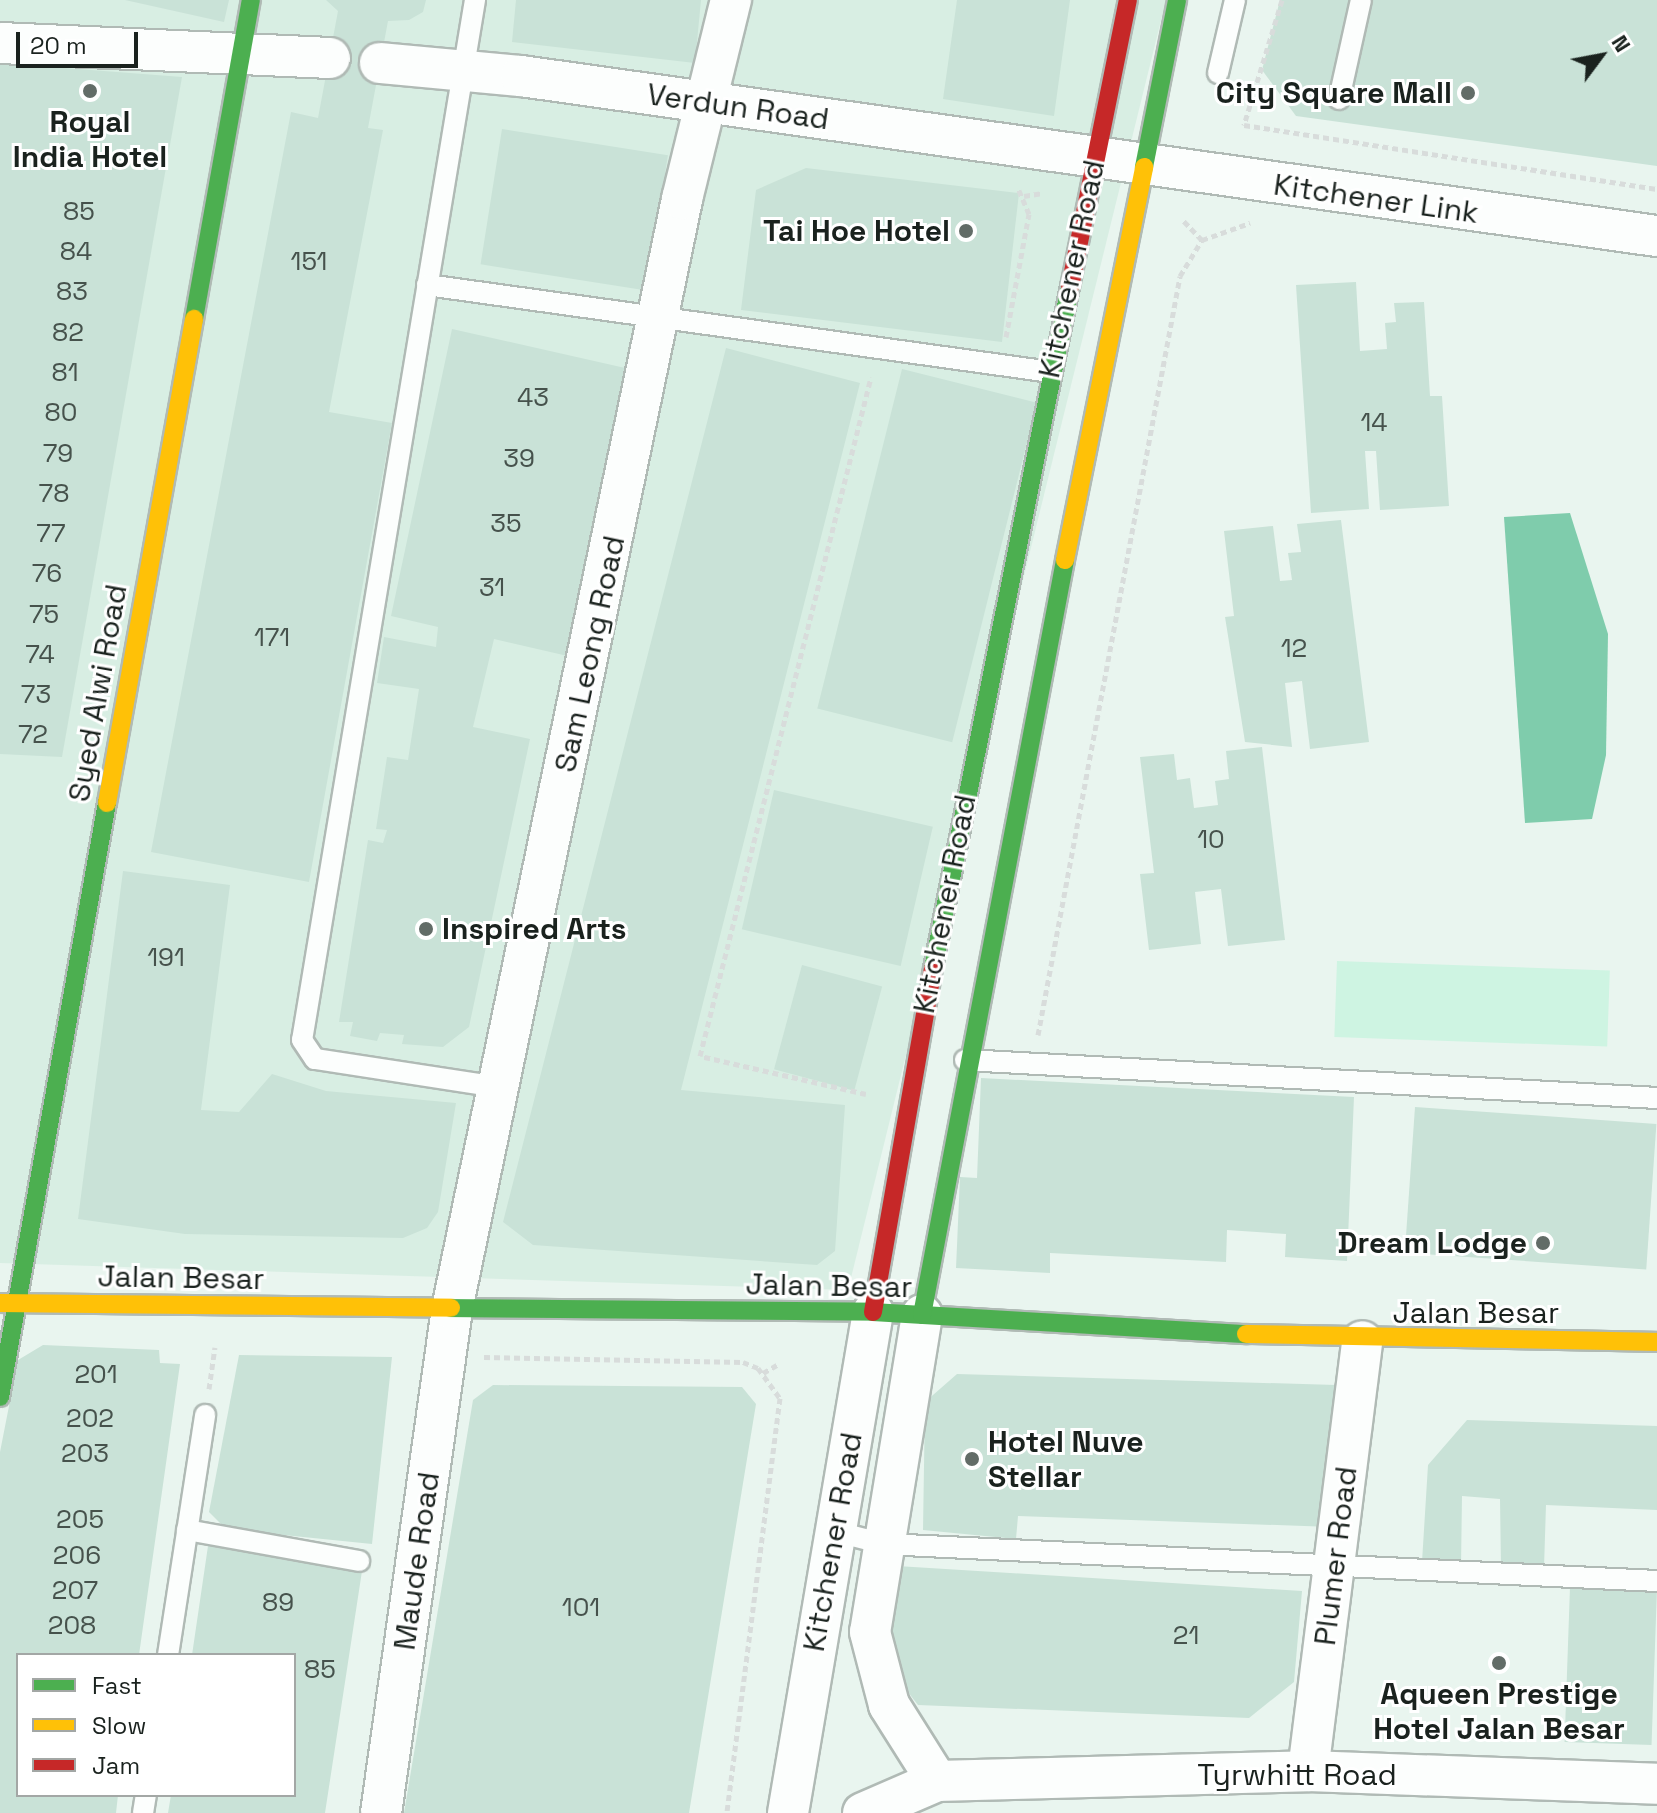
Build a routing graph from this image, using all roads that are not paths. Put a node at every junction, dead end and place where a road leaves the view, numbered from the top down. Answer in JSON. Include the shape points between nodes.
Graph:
{"nodes":[{"id":1,"x":251,"y":0,"type":"edge"},
{"id":2,"x":475,"y":0,"type":"edge"},
{"id":3,"x":731,"y":0,"type":"edge"},
{"id":4,"x":1128,"y":0,"type":"edge"},
{"id":5,"x":1177,"y":0,"type":"edge"},
{"id":6,"x":1235,"y":0,"type":"edge"},
{"id":7,"x":1361,"y":0,"type":"edge"},
{"id":8,"x":0,"y":43,"type":"edge"},
{"id":9,"x":239,"y":49,"type":"junction"},
{"id":10,"x":330,"y":58,"type":"dead end"},
{"id":11,"x":380,"y":63,"type":"dead end"},
{"id":12,"x":464,"y":70,"type":"junction"},
{"id":13,"x":1218,"y":73,"type":"dead end"},
{"id":14,"x":1339,"y":99,"type":"dead end"},
{"id":15,"x":708,"y":103,"type":"junction"},
{"id":16,"x":1094,"y":159,"type":"junction"},
{"id":17,"x":1141,"y":166,"type":"junction"},
{"id":18,"x":1657,"y":236,"type":"edge"},
{"id":19,"x":427,"y":285,"type":"junction"},
{"id":20,"x":661,"y":317,"type":"junction"},
{"id":21,"x":1051,"y":372,"type":"junction"},
{"id":22,"x":965,"y":1060,"type":"junction"},
{"id":23,"x":498,"y":1087,"type":"junction"},
{"id":24,"x":1657,"y":1098,"type":"edge"},
{"id":25,"x":9,"y":1303,"type":"edge"},
{"id":26,"x":452,"y":1309,"type":"junction"},
{"id":27,"x":873,"y":1312,"type":"junction"},
{"id":28,"x":922,"y":1315,"type":"junction"},
{"id":29,"x":1362,"y":1341,"type":"junction"},
{"id":30,"x":1657,"y":1342,"type":"edge"},
{"id":31,"x":0,"y":1397,"type":"edge"},
{"id":32,"x":205,"y":1415,"type":"road end"},
{"id":33,"x":187,"y":1530,"type":"junction"},
{"id":34,"x":833,"y":1531,"type":"junction"},
{"id":35,"x":884,"y":1544,"type":"junction"},
{"id":36,"x":359,"y":1561,"type":"dead end"},
{"id":37,"x":1336,"y":1565,"type":"junction"},
{"id":38,"x":1657,"y":1581,"type":"edge"},
{"id":39,"x":168,"y":1653,"type":"edge"},
{"id":40,"x":1308,"y":1771,"type":"junction"},
{"id":41,"x":937,"y":1781,"type":"junction"},
{"id":42,"x":1657,"y":1784,"type":"edge"},
{"id":43,"x":381,"y":1813,"type":"edge"},
{"id":44,"x":788,"y":1813,"type":"edge"},
{"id":45,"x":863,"y":1813,"type":"edge"}],
"edges":[{"from":1,"to":9,"type":"street","name":"Syed Alwi Road"},
{"from":2,"to":12,"type":"lane"},
{"from":3,"to":15,"type":"street","name":"Sam Leong Road"},
{"from":4,"to":16,"type":"street","name":"Kitchener Road"},
{"from":5,"to":17,"type":"street","name":"Kitchener Road"},
{"from":6,"to":13,"type":"lane"},
{"from":7,"to":14,"type":"lane"},
{"from":8,"to":9,"type":"street"},
{"from":9,"to":10,"type":"street"},
{"from":9,"to":25,"type":"street","name":"Syed Alwi Road"},
{"from":11,"to":12,"type":"street","name":"Verdun Road"},
{"from":12,"to":15,"type":"street","name":"Verdun Road"},
{"from":12,"to":19,"type":"lane"},
{"from":15,"to":16,"type":"street","name":"Verdun Road"},
{"from":15,"to":20,"type":"street","name":"Sam Leong Road"},
{"from":16,"to":17,"type":"street","name":"Kitchener Link"},
{"from":16,"to":21,"type":"street","name":"Kitchener Road"},
{"from":17,"to":18,"type":"street","name":"Kitchener Link"},
{"from":17,"to":22,"type":"street","name":"Kitchener Road"},
{"from":19,"to":20,"type":"lane"},
{"from":19,"to":23,"type":"lane","via":[[302,1040],[315,1059]]},
{"from":20,"to":21,"type":"lane"},
{"from":20,"to":23,"type":"street","name":"Sam Leong Road"},
{"from":21,"to":27,"type":"street","name":"Kitchener Road","via":[[905,1105]]},
{"from":22,"to":24,"type":"lane"},
{"from":22,"to":28,"type":"street","name":"Kitchener Road"},
{"from":23,"to":26,"type":"street","name":"Sam Leong Road"},
{"from":25,"to":26,"type":"street","name":"Jalan Besar"},
{"from":25,"to":31,"type":"street","name":"Syed Alwi Road"},
{"from":26,"to":27,"type":"street","name":"Jalan Besar"},
{"from":26,"to":43,"type":"street","name":"Maude Road"},
{"from":27,"to":28,"type":"street","name":"Jalan Besar"},
{"from":27,"to":34,"type":"street","name":"Kitchener Road"},
{"from":28,"to":29,"type":"street","name":"Jalan Besar"},
{"from":28,"to":35,"type":"street"},
{"from":29,"to":30,"type":"street","name":"Jalan Besar"},
{"from":29,"to":37,"type":"street","name":"Plumer Road"},
{"from":32,"to":33,"type":"lane"},
{"from":33,"to":36,"type":"lane"},
{"from":33,"to":39,"type":"lane"},
{"from":34,"to":35,"type":"lane"},
{"from":34,"to":44,"type":"street","name":"Kitchener Road"},
{"from":35,"to":37,"type":"lane"},
{"from":35,"to":41,"type":"street","via":[[870,1632],[874,1664],[889,1705]]},
{"from":37,"to":38,"type":"lane"},
{"from":37,"to":40,"type":"street","name":"Plumer Road"},
{"from":40,"to":41,"type":"street","name":"Tyrwhitt Road"},
{"from":40,"to":42,"type":"street","name":"Tyrwhitt Road"},
{"from":41,"to":45,"type":"street","name":"Tyrwhitt Road"}]}
